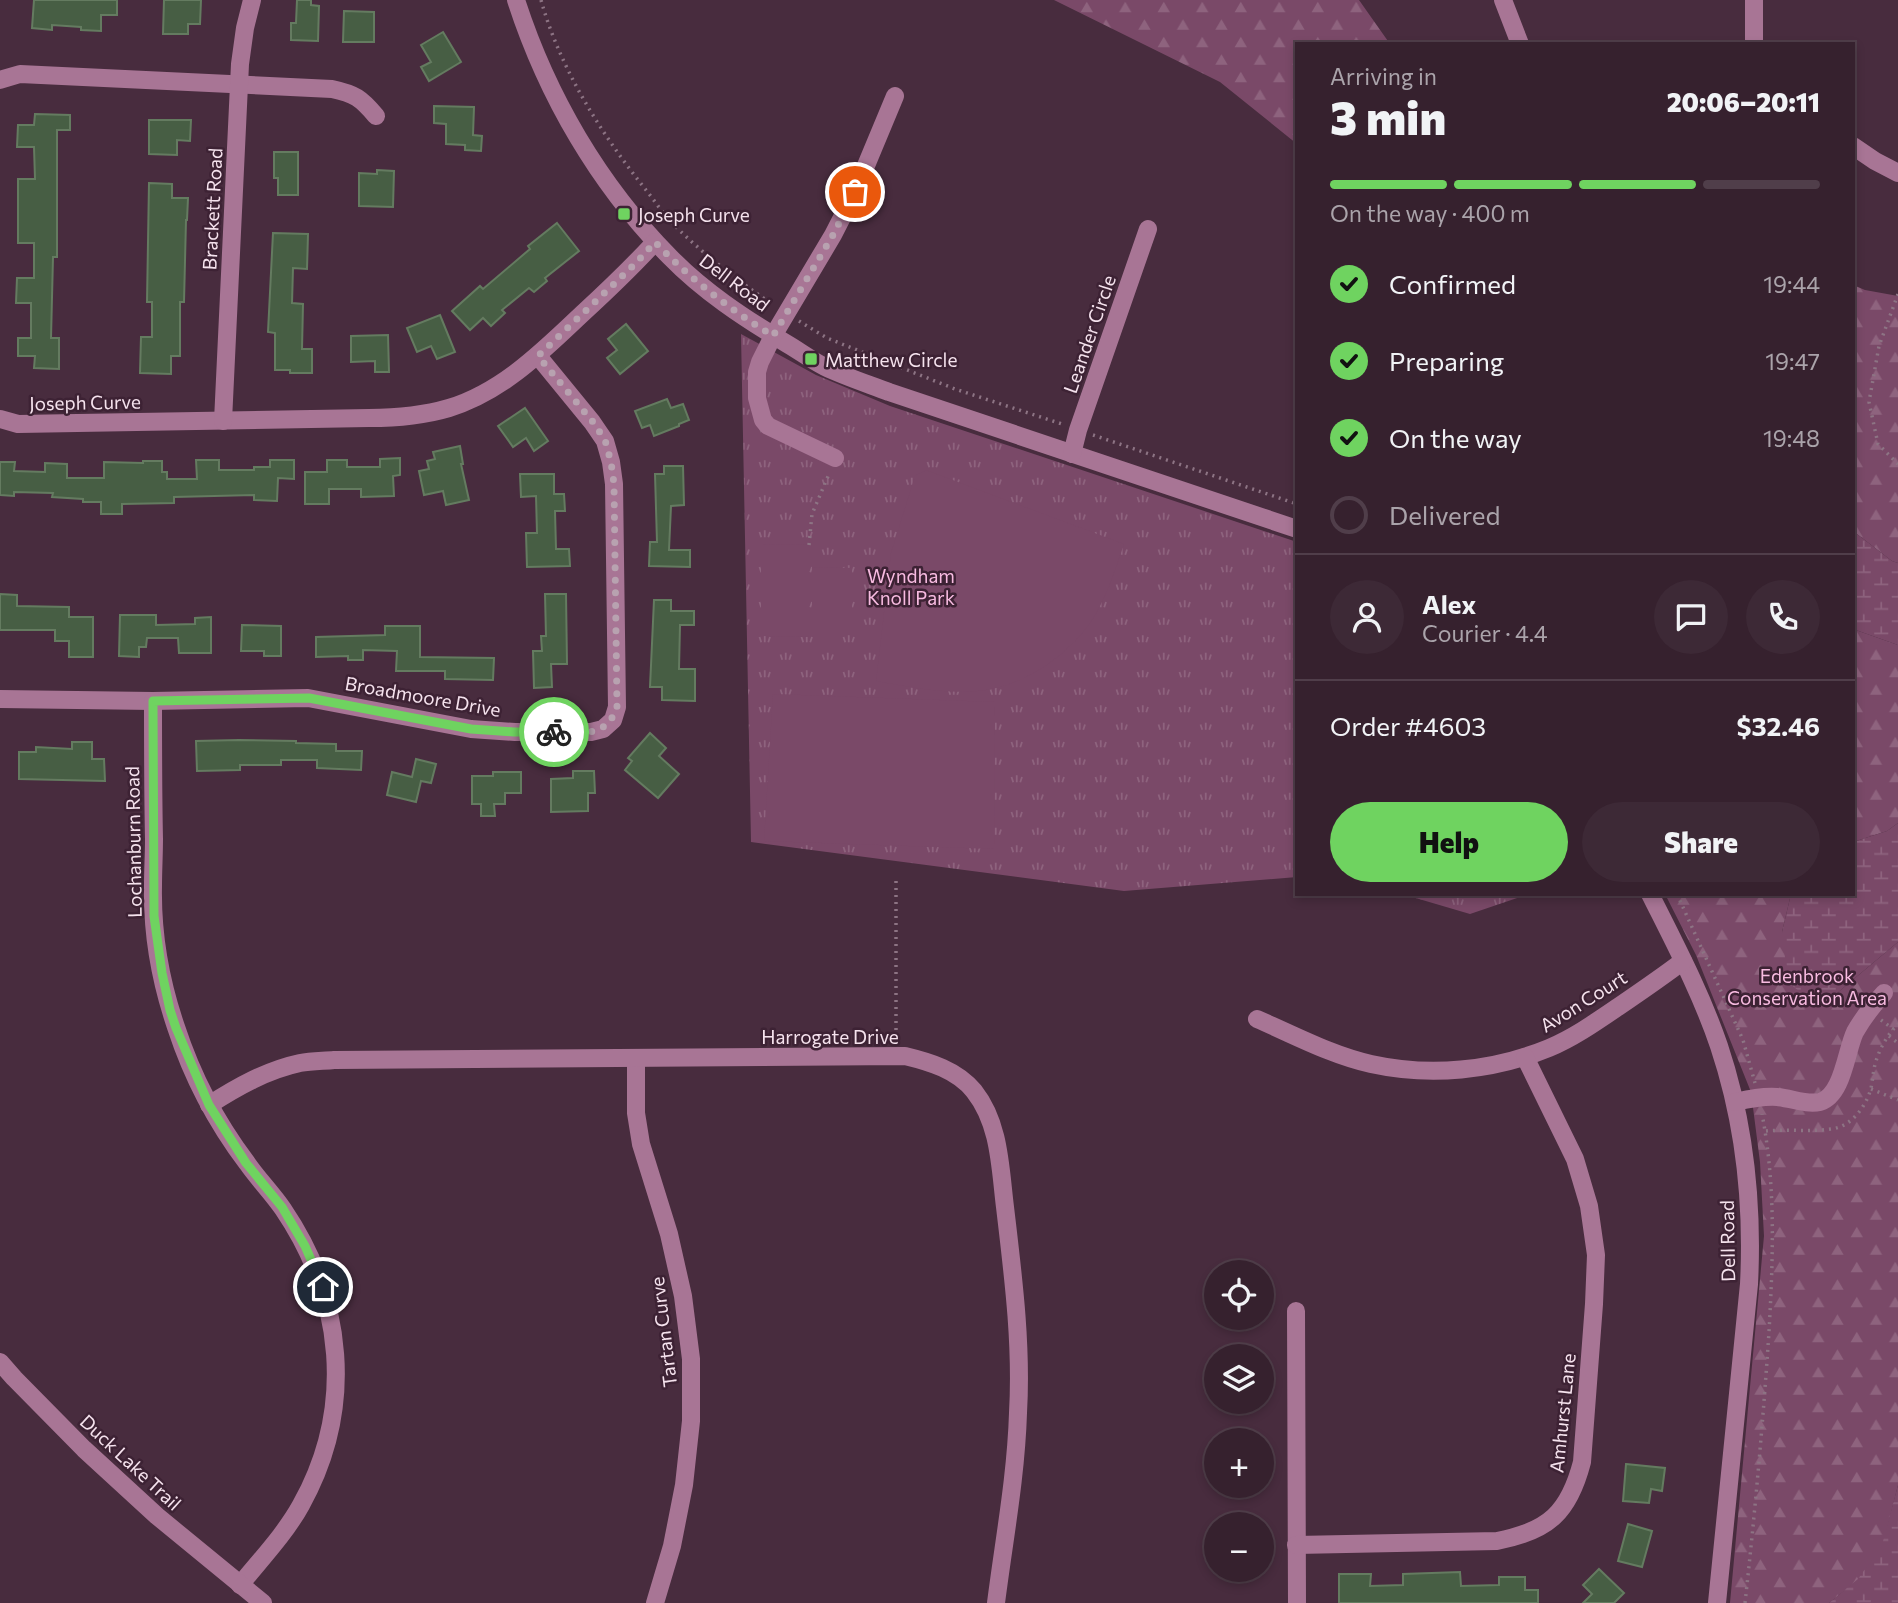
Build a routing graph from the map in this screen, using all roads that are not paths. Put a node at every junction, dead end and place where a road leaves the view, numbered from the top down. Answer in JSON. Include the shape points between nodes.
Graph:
{"nodes":[{"id":1,"x":252,"y":0,"type":"edge"},
{"id":2,"x":516,"y":0,"type":"edge"},
{"id":3,"x":1503,"y":0,"type":"edge"},
{"id":4,"x":1754,"y":0,"type":"edge"},
{"id":5,"x":1519,"y":42,"type":"edge"},
{"id":6,"x":1754,"y":42,"type":"edge"},
{"id":7,"x":0,"y":80,"type":"edge"},
{"id":8,"x":239,"y":85,"type":"junction"},
{"id":9,"x":895,"y":96,"type":"dead end"},
{"id":10,"x":376,"y":116,"type":"dead end"},
{"id":11,"x":1855,"y":147,"type":"edge"},
{"id":12,"x":1898,"y":173,"type":"edge"},
{"id":13,"x":1148,"y":229,"type":"dead end"},
{"id":14,"x":655,"y":242,"type":"junction"},
{"id":15,"x":773,"y":336,"type":"junction"},
{"id":16,"x":538,"y":356,"type":"junction"},
{"id":17,"x":0,"y":419,"type":"edge"},
{"id":18,"x":223,"y":421,"type":"junction"},
{"id":19,"x":1072,"y":454,"type":"junction"},
{"id":20,"x":835,"y":458,"type":"road end"},
{"id":21,"x":1295,"y":528,"type":"edge"},
{"id":22,"x":0,"y":699,"type":"edge"},
{"id":23,"x":153,"y":701,"type":"junction"},
{"id":24,"x":1651,"y":896,"type":"edge"},
{"id":25,"x":1683,"y":961,"type":"junction"},
{"id":26,"x":1884,"y":993,"type":"dead end"},
{"id":27,"x":1257,"y":1019,"type":"dead end"},
{"id":28,"x":1525,"y":1057,"type":"junction"},
{"id":29,"x":636,"y":1058,"type":"junction"},
{"id":30,"x":1735,"y":1102,"type":"junction"},
{"id":31,"x":209,"y":1105,"type":"junction"},
{"id":32,"x":1296,"y":1311,"type":"dead end"},
{"id":33,"x":0,"y":1362,"type":"edge"},
{"id":34,"x":1296,"y":1545,"type":"junction"},
{"id":35,"x":248,"y":1595,"type":"edge"},
{"id":36,"x":655,"y":1603,"type":"edge"},
{"id":37,"x":996,"y":1603,"type":"edge"},
{"id":38,"x":1297,"y":1603,"type":"edge"},
{"id":39,"x":1717,"y":1603,"type":"edge"}],
"edges":[{"from":1,"to":8,"type":"street","name":"Brackett Road"},
{"from":2,"to":14,"type":"street","name":"Dell Road","via":[[569,123],[590,159]]},
{"from":3,"to":5,"type":"street"},
{"from":4,"to":6,"type":"street"},
{"from":7,"to":8,"type":"street","via":[[20,74]]},
{"from":8,"to":10,"type":"street","via":[[332,89],[349,93]]},
{"from":8,"to":18,"type":"street","name":"Brackett Road"},
{"from":9,"to":15,"type":"street","via":[[855,192]]},
{"from":11,"to":12,"type":"street"},
{"from":13,"to":19,"type":"street","name":"Leander Circle"},
{"from":14,"to":15,"type":"street","name":"Dell Road","via":[[691,277]]},
{"from":14,"to":16,"type":"street","name":"Joseph Curve"},
{"from":15,"to":19,"type":"street","name":"Dell Road","via":[[825,367]]},
{"from":15,"to":20,"type":"street","via":[[757,372],[763,420]]},
{"from":16,"to":18,"type":"street","name":"Joseph Curve","via":[[488,391],[410,417]]},
{"from":16,"to":23,"type":"street","name":"Broadmoore Drive","via":[[593,422],[605,440],[611,462],[617,707],[613,720],[603,729],[471,729],[309,698]]},
{"from":17,"to":18,"type":"street","name":"Joseph Curve","via":[[18,424]]},
{"from":19,"to":21,"type":"street","name":"Dell Road"},
{"from":22,"to":23,"type":"street","name":"Broadmoore Drive"},
{"from":23,"to":31,"type":"street","name":"Lochanburn Road","via":[[153,883],[159,955],[176,1028]]},
{"from":24,"to":25,"type":"street","name":"Dell Road"},
{"from":25,"to":28,"type":"street","name":"Avon Court","via":[[1592,1024]]},
{"from":25,"to":30,"type":"street","name":"Dell Road","via":[[1719,1046]]},
{"from":26,"to":30,"type":"street","via":[[1855,1032],[1836,1089],[1829,1096],[1808,1102],[1774,1096]]},
{"from":27,"to":28,"type":"street","name":"Avon Court","via":[[1326,1049],[1405,1069],[1463,1070]]},
{"from":28,"to":34,"type":"street","name":"Amhurst Lane","via":[[1575,1159],[1589,1206],[1596,1255],[1581,1462],[1575,1486],[1563,1508],[1522,1536],[1497,1541]]},
{"from":29,"to":31,"type":"street","name":"Harrogate Drive","via":[[302,1062],[273,1070]]},
{"from":29,"to":36,"type":"street","name":"Tartan Curve","via":[[641,1144],[669,1234],[691,1359],[684,1485]]},
{"from":29,"to":37,"type":"street","name":"Harrogate Drive","via":[[905,1056],[953,1072],[973,1090],[996,1136],[1018,1346],[1018,1413]]},
{"from":30,"to":39,"type":"street","name":"Dell Road","via":[[1751,1241]]},
{"from":31,"to":35,"type":"street","name":"Lochanburn Road","via":[[305,1246],[323,1287],[334,1331],[337,1376],[332,1421],[320,1465]]},
{"from":32,"to":34,"type":"street"},
{"from":33,"to":35,"type":"street","name":"Duck Lake Trail","via":[[84,1449]]},
{"from":34,"to":38,"type":"street"}]}
